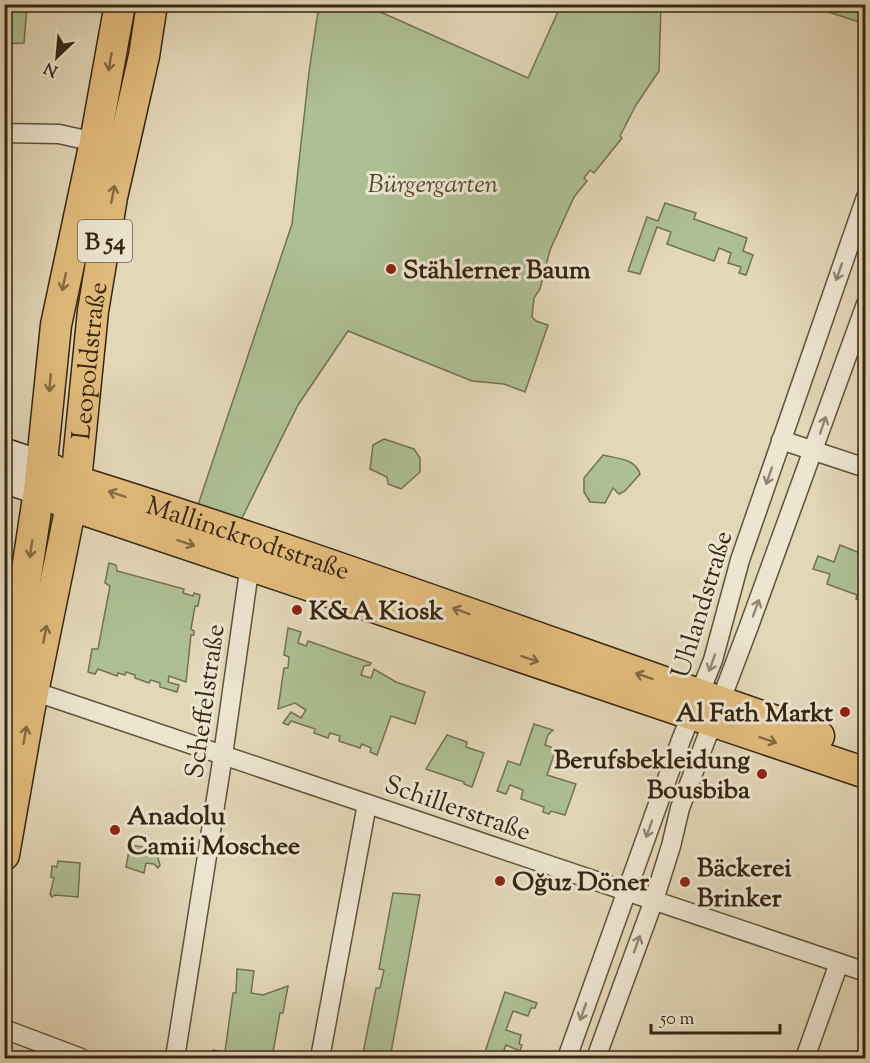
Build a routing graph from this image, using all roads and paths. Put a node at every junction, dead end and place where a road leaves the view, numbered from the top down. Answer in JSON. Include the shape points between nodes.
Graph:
{"nodes":[{"id":1,"x":120,"y":4,"type":"edge"},
{"id":2,"x":152,"y":4,"type":"edge"},
{"id":3,"x":4,"y":133,"type":"edge"},
{"id":4,"x":109,"y":145,"type":"junction"},
{"id":5,"x":866,"y":197,"type":"edge"},
{"id":6,"x":866,"y":304,"type":"edge"},
{"id":7,"x":781,"y":440,"type":"junction"},
{"id":8,"x":814,"y":451,"type":"junction"},
{"id":9,"x":4,"y":452,"type":"edge"},
{"id":10,"x":866,"y":468,"type":"edge"},
{"id":11,"x":41,"y":478,"type":"junction"},
{"id":12,"x":4,"y":479,"type":"edge"},
{"id":13,"x":73,"y":493,"type":"junction"},
{"id":14,"x":250,"y":564,"type":"junction"},
{"id":15,"x":16,"y":684,"type":"edge"},
{"id":16,"x":706,"y":708,"type":"junction"},
{"id":17,"x":4,"y":721,"type":"edge"},
{"id":18,"x":866,"y":752,"type":"edge"},
{"id":19,"x":223,"y":755,"type":"junction"},
{"id":20,"x":866,"y":773,"type":"edge"},
{"id":21,"x":368,"y":804,"type":"junction"},
{"id":22,"x":4,"y":855,"type":"edge"},
{"id":23,"x":627,"y":891,"type":"junction"},
{"id":24,"x":654,"y":900,"type":"junction"},
{"id":25,"x":839,"y":963,"type":"junction"},
{"id":26,"x":866,"y":972,"type":"edge"},
{"id":27,"x":4,"y":1029,"type":"edge"},
{"id":28,"x":81,"y":1059,"type":"edge"},
{"id":29,"x":175,"y":1059,"type":"edge"},
{"id":30,"x":320,"y":1059,"type":"edge"},
{"id":31,"x":567,"y":1059,"type":"edge"},
{"id":32,"x":596,"y":1059,"type":"edge"},
{"id":33,"x":805,"y":1059,"type":"edge"}],
"edges":[{"from":1,"to":4,"type":"main road","name":"Leopoldstraße","number":"B 54","one_way":true},
{"from":2,"to":4,"type":"main road","name":"Leopoldstraße","number":"B 54","via":[[144,56]]},
{"from":3,"to":4,"type":"street","via":[[59,134]]},
{"from":4,"to":11,"type":"main road","name":"Leopoldstraße","number":"B 54","one_way":true,"via":[[56,325]]},
{"from":13,"to":4,"type":"main road","name":"Leopoldstraße","number":"B 54","one_way":true,"via":[[93,311],[112,197]]},
{"from":5,"to":7,"type":"street","name":"Uhlandstraße","one_way":true},
{"from":8,"to":6,"type":"street","name":"Uhlandstraße","one_way":true},
{"from":7,"to":8,"type":"street"},
{"from":7,"to":16,"type":"street","name":"Uhlandstraße","one_way":true,"via":[[740,560]]},
{"from":8,"to":10,"type":"street"},
{"from":16,"to":8,"type":"street","name":"Uhlandstraße","one_way":true},
{"from":9,"to":11,"type":"main road","name":"Mallinckrodtstraße"},
{"from":11,"to":12,"type":"main road","name":"Mallinckrodtstraße"},
{"from":11,"to":13,"type":"main road","name":"Mallinckrodtstraße"},
{"from":11,"to":15,"type":"main road","number":"B 54","one_way":true},
{"from":13,"to":14,"type":"main road","name":"Mallinckrodtstraße","one_way":true},
{"from":15,"to":13,"type":"main road","number":"B 54","one_way":true},
{"from":16,"to":13,"type":"main road","name":"Mallinckrodtstraße","one_way":true,"via":[[302,554]]},
{"from":14,"to":16,"type":"main road","name":"Mallinckrodtstraße","one_way":true},
{"from":14,"to":19,"type":"street","name":"Scheffelstraße"},
{"from":15,"to":17,"type":"main road","number":"B 54"},
{"from":15,"to":19,"type":"street","name":"Schillerstraße"},
{"from":22,"to":15,"type":"main road","number":"B 54","one_way":true},
{"from":16,"to":18,"type":"main road","name":"Mallinckrodtstraße"},
{"from":16,"to":20,"type":"main road","name":"Mallinckrodtstraße","one_way":true},
{"from":16,"to":23,"type":"street","name":"Uhlandstraße","one_way":true},
{"from":16,"to":24,"type":"street","name":"Uhlandstraße"},
{"from":19,"to":21,"type":"street","name":"Schillerstraße"},
{"from":19,"to":29,"type":"street","name":"Scheffelstraße"},
{"from":21,"to":23,"type":"street","name":"Schillerstraße"},
{"from":21,"to":30,"type":"street"},
{"from":23,"to":24,"type":"street","name":"Schillerstraße"},
{"from":23,"to":31,"type":"street","name":"Uhlandstraße","one_way":true},
{"from":24,"to":25,"type":"street","name":"Schillerstraße"},
{"from":32,"to":24,"type":"street","name":"Uhlandstraße","one_way":true},
{"from":25,"to":26,"type":"street","name":"Schillerstraße"},
{"from":25,"to":33,"type":"street"},
{"from":27,"to":28,"type":"street"}]}
